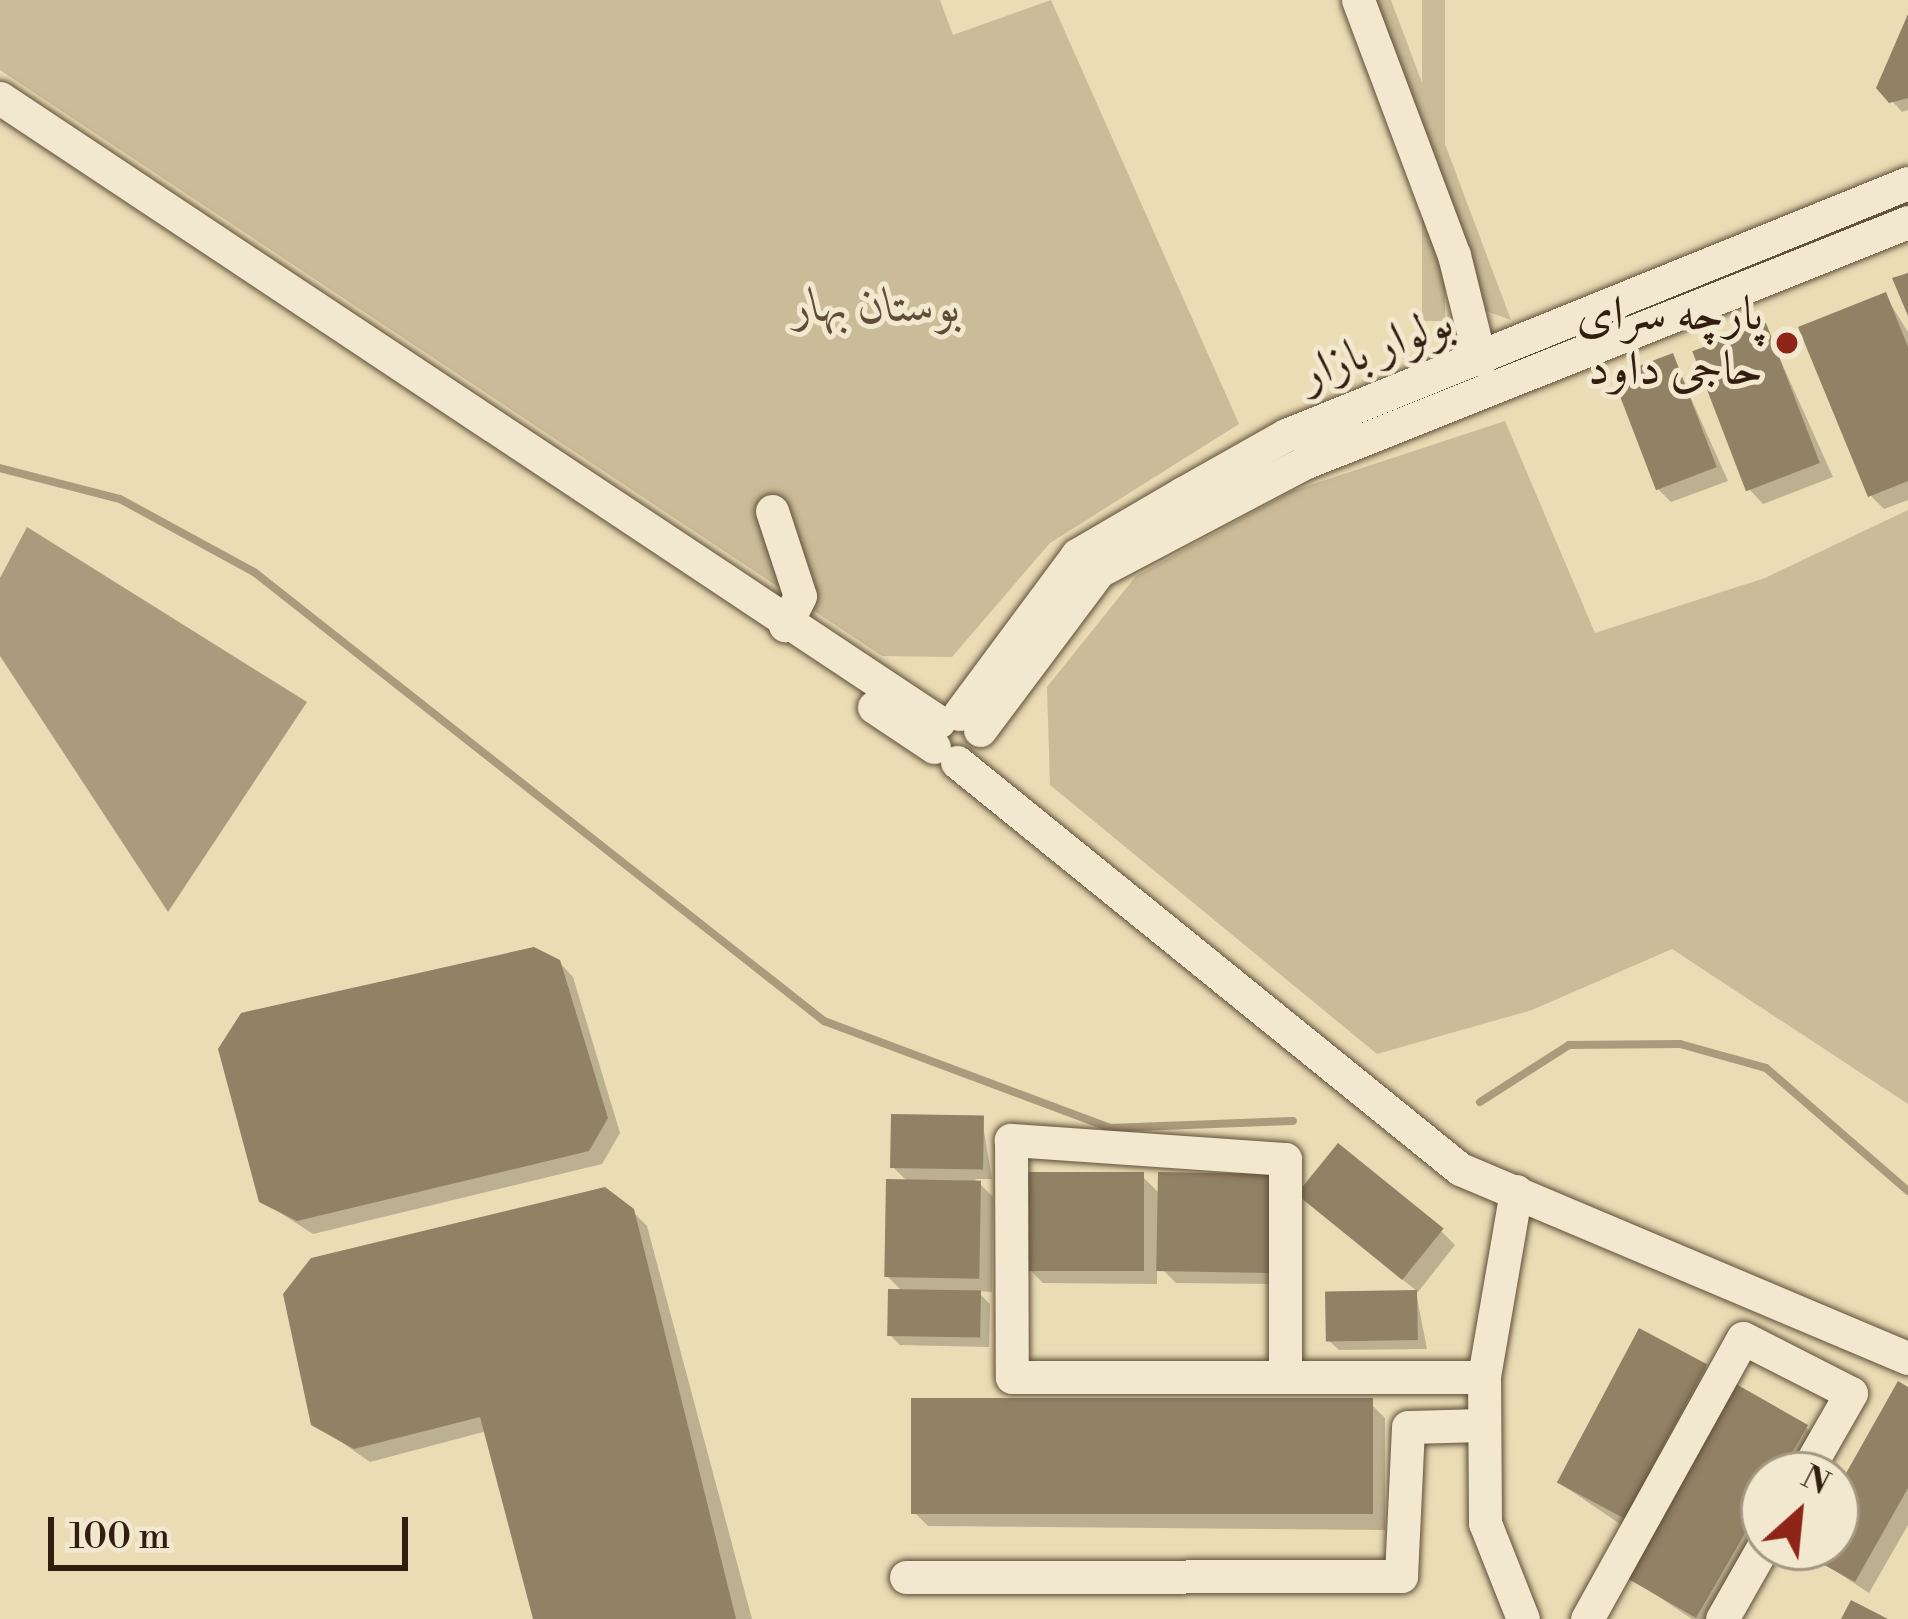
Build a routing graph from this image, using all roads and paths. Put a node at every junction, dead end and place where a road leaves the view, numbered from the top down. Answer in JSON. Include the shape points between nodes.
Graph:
{"nodes":[{"id":1,"x":1358,"y":0,"type":"edge"},
{"id":2,"x":0,"y":98,"type":"edge"},
{"id":3,"x":0,"y":123,"type":"edge"},
{"id":4,"x":1908,"y":183,"type":"edge"},
{"id":5,"x":1908,"y":222,"type":"edge"},
{"id":6,"x":1480,"y":361,"type":"junction"},
{"id":7,"x":772,"y":511,"type":"dead end"},
{"id":8,"x":785,"y":625,"type":"junction"},
{"id":9,"x":958,"y":738,"type":"junction"},
{"id":10,"x":1516,"y":1191,"type":"junction"},
{"id":11,"x":1908,"y":1358,"type":"edge"},
{"id":12,"x":1285,"y":1377,"type":"junction"},
{"id":13,"x":1484,"y":1377,"type":"junction"},
{"id":14,"x":1484,"y":1425,"type":"junction"},
{"id":15,"x":1818,"y":1451,"type":"edge"},
{"id":16,"x":1749,"y":1571,"type":"edge"},
{"id":17,"x":906,"y":1577,"type":"dead end"},
{"id":18,"x":1523,"y":1619,"type":"edge"},
{"id":19,"x":1587,"y":1619,"type":"edge"},
{"id":20,"x":1722,"y":1619,"type":"edge"}],
"edges":[{"from":1,"to":6,"type":"street","via":[[1454,255]]},
{"from":2,"to":8,"type":"street"},
{"from":3,"to":9,"type":"street"},
{"from":4,"to":6,"type":"street","name":"بولوار بازار"},
{"from":5,"to":9,"type":"street","via":[[1304,463],[1099,572]]},
{"from":6,"to":9,"type":"street","name":"بولوار بازار","via":[[1286,435],[1077,555]]},
{"from":7,"to":8,"type":"street","via":[[800,596]]},
{"from":8,"to":9,"type":"street"},
{"from":9,"to":10,"type":"street"},
{"from":10,"to":11,"type":"street"},
{"from":10,"to":13,"type":"street"},
{"from":12,"to":12,"type":"street","via":[[1012,1377],[1011,1140],[1285,1159]]},
{"from":12,"to":13,"type":"street"},
{"from":13,"to":14,"type":"street"},
{"from":14,"to":17,"type":"street","via":[[1408,1427],[1401,1576]]},
{"from":14,"to":18,"type":"street","via":[[1485,1523]]},
{"from":15,"to":19,"type":"street","via":[[1851,1394],[1743,1338]]},
{"from":16,"to":20,"type":"street"}]}
